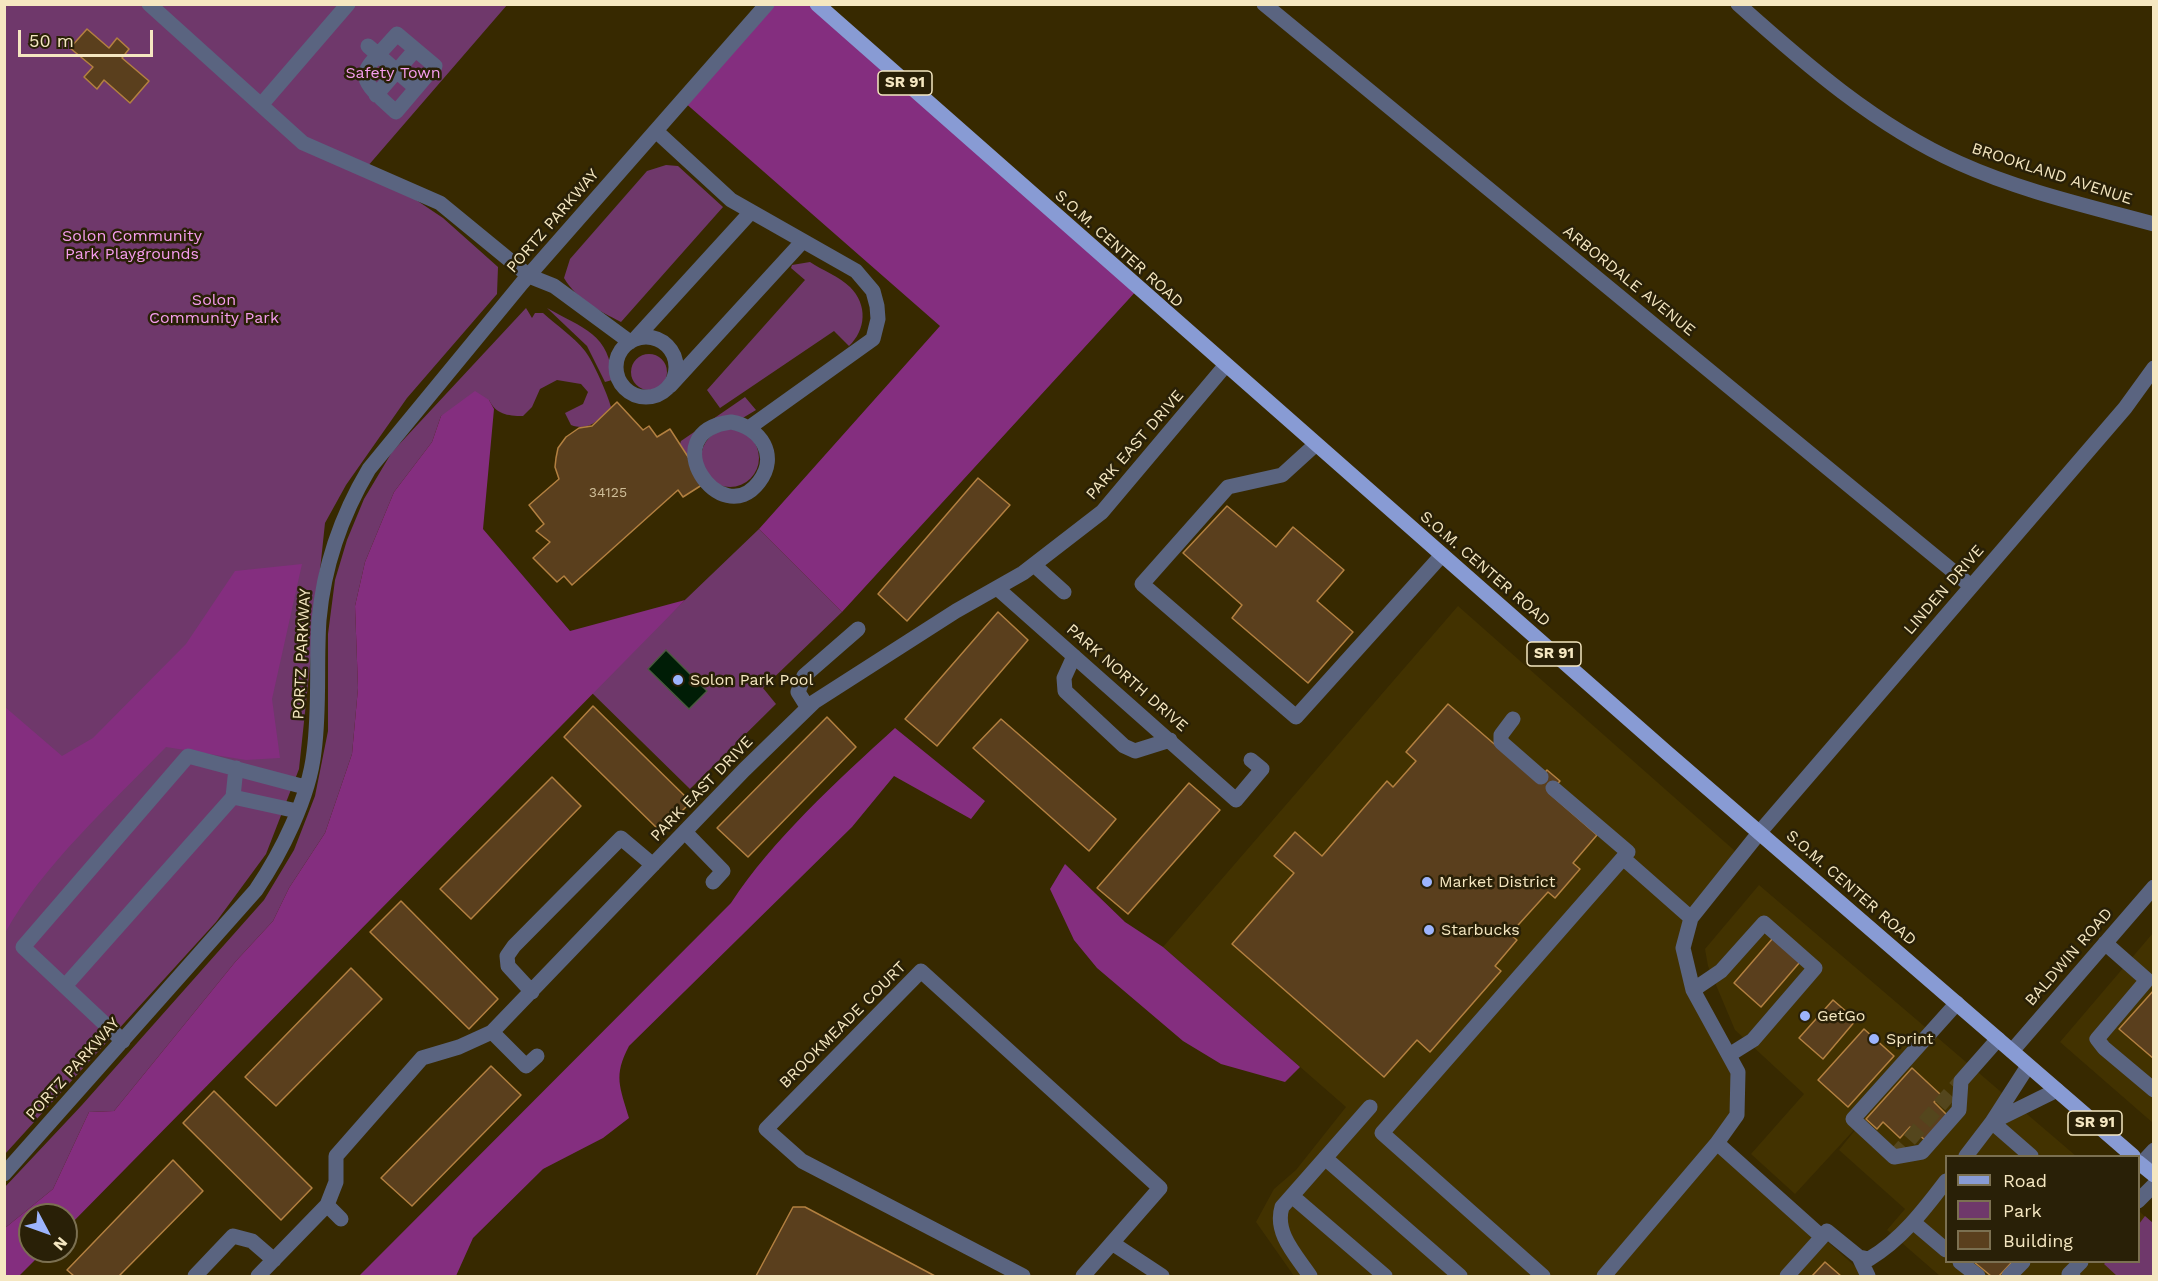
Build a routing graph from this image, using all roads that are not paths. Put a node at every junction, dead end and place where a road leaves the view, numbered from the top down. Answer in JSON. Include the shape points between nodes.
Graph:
{"nodes":[{"id":1,"x":149,"y":4,"type":"edge"},
{"id":2,"x":348,"y":4,"type":"edge"},
{"id":3,"x":767,"y":4,"type":"edge"},
{"id":4,"x":817,"y":4,"type":"edge"},
{"id":5,"x":1264,"y":4,"type":"edge"},
{"id":6,"x":1738,"y":4,"type":"edge"},
{"id":7,"x":373,"y":50,"type":"junction"},
{"id":8,"x":415,"y":50,"type":"junction"},
{"id":9,"x":397,"y":71,"type":"junction"},
{"id":10,"x":416,"y":88,"type":"junction"},
{"id":11,"x":376,"y":95,"type":"junction"},
{"id":12,"x":261,"y":105,"type":"junction"},
{"id":13,"x":656,"y":131,"type":"junction"},
{"id":14,"x":750,"y":213,"type":"junction"},
{"id":15,"x":2154,"y":224,"type":"edge"},
{"id":16,"x":802,"y":242,"type":"junction"},
{"id":17,"x":529,"y":276,"type":"junction"},
{"id":18,"x":632,"y":341,"type":"junction"},
{"id":19,"x":1225,"y":366,"type":"junction"},
{"id":20,"x":2154,"y":368,"type":"edge"},
{"id":21,"x":670,"y":386,"type":"junction"},
{"id":22,"x":750,"y":428,"type":"junction"},
{"id":23,"x":1315,"y":445,"type":"junction"},
{"id":24,"x":1442,"y":555,"type":"junction"},
{"id":25,"x":1034,"y":565,"type":"junction"},
{"id":26,"x":1971,"y":586,"type":"junction"},
{"id":27,"x":997,"y":588,"type":"junction"},
{"id":28,"x":1064,"y":592,"type":"dead end"},
{"id":29,"x":858,"y":629,"type":"dead end"},
{"id":30,"x":1074,"y":656,"type":"junction"},
{"id":31,"x":808,"y":708,"type":"junction"},
{"id":32,"x":1514,"y":719,"type":"dead end"},
{"id":33,"x":1170,"y":740,"type":"junction"},
{"id":34,"x":1251,"y":760,"type":"dead end"},
{"id":35,"x":236,"y":768,"type":"junction"},
{"id":36,"x":1540,"y":777,"type":"dead end"},
{"id":37,"x":305,"y":787,"type":"junction"},
{"id":38,"x":1553,"y":788,"type":"dead end"},
{"id":39,"x":233,"y":796,"type":"junction"},
{"id":40,"x":297,"y":811,"type":"junction"},
{"id":41,"x":685,"y":832,"type":"junction"},
{"id":42,"x":1759,"y":833,"type":"junction"},
{"id":43,"x":1628,"y":852,"type":"dead end"},
{"id":44,"x":653,"y":865,"type":"junction"},
{"id":45,"x":713,"y":882,"type":"dead end"},
{"id":46,"x":2154,"y":887,"type":"edge"},
{"id":47,"x":1692,"y":918,"type":"junction"},
{"id":48,"x":2105,"y":943,"type":"junction"},
{"id":49,"x":64,"y":986,"type":"junction"},
{"id":50,"x":1693,"y":990,"type":"junction"},
{"id":51,"x":532,"y":992,"type":"junction"},
{"id":52,"x":1957,"y":1003,"type":"junction"},
{"id":53,"x":492,"y":1032,"type":"junction"},
{"id":54,"x":1998,"y":1039,"type":"junction"},
{"id":55,"x":123,"y":1041,"type":"junction"},
{"id":56,"x":2012,"y":1051,"type":"junction"},
{"id":57,"x":1729,"y":1055,"type":"junction"},
{"id":58,"x":537,"y":1056,"type":"dead end"},
{"id":59,"x":2028,"y":1066,"type":"junction"},
{"id":60,"x":2057,"y":1090,"type":"junction"},
{"id":61,"x":2154,"y":1090,"type":"edge"},
{"id":62,"x":1370,"y":1107,"type":"dead end"},
{"id":63,"x":1992,"y":1122,"type":"junction"},
{"id":64,"x":1717,"y":1143,"type":"junction"},
{"id":65,"x":2154,"y":1150,"type":"edge"},
{"id":66,"x":1967,"y":1155,"type":"edge"},
{"id":67,"x":2030,"y":1155,"type":"edge"},
{"id":68,"x":2131,"y":1155,"type":"edge"},
{"id":69,"x":1325,"y":1158,"type":"junction"},
{"id":70,"x":2140,"y":1160,"type":"edge"},
{"id":71,"x":2140,"y":1163,"type":"edge"},
{"id":72,"x":4,"y":1174,"type":"edge"},
{"id":73,"x":2154,"y":1175,"type":"edge"},
{"id":74,"x":1945,"y":1183,"type":"edge"},
{"id":75,"x":2154,"y":1185,"type":"edge"},
{"id":76,"x":1292,"y":1196,"type":"junction"},
{"id":77,"x":2140,"y":1200,"type":"edge"},
{"id":78,"x":327,"y":1205,"type":"junction"},
{"id":79,"x":341,"y":1219,"type":"dead end"},
{"id":80,"x":1913,"y":1222,"type":"junction"},
{"id":81,"x":1827,"y":1231,"type":"dead end"},
{"id":82,"x":1112,"y":1243,"type":"junction"},
{"id":83,"x":1945,"y":1248,"type":"edge"},
{"id":84,"x":1859,"y":1257,"type":"junction"},
{"id":85,"x":274,"y":1260,"type":"junction"},
{"id":86,"x":1961,"y":1263,"type":"edge"},
{"id":87,"x":2022,"y":1263,"type":"edge"},
{"id":88,"x":2080,"y":1263,"type":"edge"},
{"id":89,"x":195,"y":1276,"type":"edge"},
{"id":90,"x":258,"y":1276,"type":"edge"},
{"id":91,"x":1023,"y":1276,"type":"edge"},
{"id":92,"x":1083,"y":1276,"type":"edge"},
{"id":93,"x":1162,"y":1276,"type":"edge"},
{"id":94,"x":1310,"y":1276,"type":"edge"},
{"id":95,"x":1385,"y":1276,"type":"edge"},
{"id":96,"x":1460,"y":1276,"type":"edge"},
{"id":97,"x":1543,"y":1276,"type":"edge"},
{"id":98,"x":1605,"y":1276,"type":"edge"},
{"id":99,"x":1787,"y":1276,"type":"edge"},
{"id":100,"x":1868,"y":1276,"type":"edge"},
{"id":101,"x":1978,"y":1276,"type":"edge"},
{"id":102,"x":2009,"y":1276,"type":"edge"},
{"id":103,"x":2073,"y":1276,"type":"edge"}],
"edges":[{"from":1,"to":12,"type":"street"},
{"from":2,"to":12,"type":"street"},
{"from":3,"to":13,"type":"street","name":"PORTZ PARKWAY"},
{"from":4,"to":19,"type":"main road","name":"S.O.M. CENTER ROAD","number":"SR 91"},
{"from":5,"to":26,"type":"street","name":"ARBORDALE AVENUE"},
{"from":6,"to":15,"type":"street","name":"BROOKLAND AVENUE","via":[[1843,93],[1907,136],[1959,163],[2024,187]]},
{"from":7,"to":8,"type":"street","via":[[397,34]]},
{"from":7,"to":9,"type":"street"},
{"from":7,"to":11,"type":"street","via":[[364,80]]},
{"from":8,"to":9,"type":"street"},
{"from":8,"to":10,"type":"street","via":[[435,66]]},
{"from":9,"to":10,"type":"street"},
{"from":9,"to":11,"type":"street"},
{"from":10,"to":11,"type":"street","via":[[396,112]]},
{"from":12,"to":17,"type":"street","via":[[303,143],[440,203]]},
{"from":13,"to":14,"type":"street"},
{"from":13,"to":17,"type":"street","name":"PORTZ PARKWAY"},
{"from":14,"to":16,"type":"street"},
{"from":14,"to":18,"type":"street"},
{"from":16,"to":21,"type":"street"},
{"from":16,"to":22,"type":"street","via":[[856,271],[873,291],[878,319],[873,339]]},
{"from":17,"to":18,"type":"street","via":[[554,286]]},
{"from":17,"to":37,"type":"street","name":"PORTZ PARKWAY","via":[[369,469],[335,534],[319,620],[314,755]]},
{"from":18,"to":21,"type":"street","via":[[648,337],[661,340],[671,349],[676,368]]},
{"from":18,"to":21,"type":"street","via":[[621,350],[617,361],[616,373],[621,384],[628,392],[650,398]]},
{"from":19,"to":23,"type":"main road","name":"S.O.M. CENTER ROAD","number":"SR 91"},
{"from":19,"to":25,"type":"street","name":"PARK EAST DRIVE","via":[[1102,512]]},
{"from":20,"to":26,"type":"street","name":"LINDEN DRIVE","via":[[2125,408]]},
{"from":22,"to":22,"type":"street","via":[[762,439],[767,451],[764,475],[746,493],[722,495],[698,469],[695,448],[700,437],[719,423]]},
{"from":23,"to":24,"type":"main road","name":"S.O.M. CENTER ROAD","number":"SR 91"},
{"from":23,"to":24,"type":"street","via":[[1281,475],[1227,487],[1142,584],[1296,717]]},
{"from":24,"to":42,"type":"main road","name":"S.O.M. CENTER ROAD","number":"SR 91"},
{"from":25,"to":27,"type":"street","name":"PARK EAST DRIVE"},
{"from":25,"to":28,"type":"street"},
{"from":26,"to":42,"type":"street","name":"LINDEN DRIVE"},
{"from":27,"to":30,"type":"street","name":"PARK NORTH DRIVE"},
{"from":27,"to":31,"type":"street","name":"PARK EAST DRIVE"},
{"from":29,"to":31,"type":"street","via":[[804,676],[798,692]]},
{"from":30,"to":33,"type":"street","name":"PARK NORTH DRIVE"},
{"from":30,"to":33,"type":"street","via":[[1064,678],[1065,691],[1124,746],[1135,751]]},
{"from":31,"to":41,"type":"street","name":"PARK EAST DRIVE"},
{"from":32,"to":36,"type":"street","via":[[1501,742]]},
{"from":33,"to":34,"type":"street","name":"PARK NORTH DRIVE","via":[[1236,800],[1262,769]]},
{"from":35,"to":37,"type":"street"},
{"from":35,"to":39,"type":"street"},
{"from":35,"to":49,"type":"street","via":[[188,756],[23,947]]},
{"from":37,"to":40,"type":"street","name":"PORTZ PARKWAY"},
{"from":38,"to":43,"type":"street"},
{"from":39,"to":40,"type":"street"},
{"from":39,"to":49,"type":"street"},
{"from":40,"to":55,"type":"street","name":"PORTZ PARKWAY","via":[[276,859],[256,890]]},
{"from":41,"to":44,"type":"street","name":"PARK EAST DRIVE"},
{"from":41,"to":45,"type":"street","via":[[723,871]]},
{"from":42,"to":47,"type":"street","name":"LINDEN DRIVE"},
{"from":42,"to":52,"type":"main road","name":"S.O.M. CENTER ROAD","number":"SR 91"},
{"from":44,"to":51,"type":"street","name":"PARK EAST DRIVE"},
{"from":44,"to":51,"type":"street","via":[[621,838],[514,946],[507,956],[508,966]]},
{"from":46,"to":48,"type":"street","name":"BALDWIN ROAD"},
{"from":47,"to":50,"type":"street","via":[[1683,948]]},
{"from":47,"to":97,"type":"street","via":[[1623,858],[1382,1134]]},
{"from":48,"to":56,"type":"street","name":"BALDWIN ROAD"},
{"from":48,"to":61,"type":"street","via":[[2147,980],[2097,1039]]},
{"from":49,"to":55,"type":"street"},
{"from":50,"to":57,"type":"street"},
{"from":50,"to":57,"type":"street","via":[[1721,971],[1764,923],[1815,968],[1753,1040]]},
{"from":51,"to":53,"type":"street","name":"PARK EAST DRIVE"},
{"from":52,"to":54,"type":"main road","name":"S.O.M. CENTER ROAD","number":"SR 91"},
{"from":52,"to":54,"type":"street","via":[[1853,1119],[1894,1157],[1922,1152],[1959,1110],[1961,1081]]},
{"from":53,"to":58,"type":"street","via":[[526,1066]]},
{"from":53,"to":78,"type":"street","name":"PARK EAST DRIVE","via":[[423,1058],[336,1156],[336,1182]]},
{"from":54,"to":56,"type":"main road","name":"S.O.M. CENTER ROAD","number":"SR 91"},
{"from":55,"to":72,"type":"street","name":"PORTZ PARKWAY"},
{"from":56,"to":59,"type":"main road","name":"S.O.M. CENTER ROAD","number":"SR 91"},
{"from":57,"to":64,"type":"street","via":[[1738,1072],[1737,1115]]},
{"from":59,"to":60,"type":"main road","name":"S.O.M. CENTER ROAD","number":"SR 91"},
{"from":59,"to":63,"type":"street"},
{"from":60,"to":63,"type":"street"},
{"from":60,"to":68,"type":"main road","name":"S.O.M. CENTER ROAD","number":"SR 91"},
{"from":62,"to":69,"type":"street"},
{"from":63,"to":66,"type":"street"},
{"from":63,"to":67,"type":"street"},
{"from":64,"to":98,"type":"street"},
{"from":64,"to":99,"type":"street","via":[[1822,1237]]},
{"from":65,"to":70,"type":"street"},
{"from":69,"to":76,"type":"street"},
{"from":69,"to":96,"type":"street"},
{"from":71,"to":73,"type":"main road","name":"S.O.M. CENTER ROAD","number":"SR 91"},
{"from":74,"to":80,"type":"street"},
{"from":75,"to":77,"type":"street"},
{"from":76,"to":94,"type":"street","via":[[1282,1207],[1281,1232]]},
{"from":76,"to":95,"type":"street"},
{"from":78,"to":79,"type":"street"},
{"from":78,"to":85,"type":"street","name":"PARK EAST DRIVE"},
{"from":80,"to":83,"type":"street"},
{"from":80,"to":84,"type":"street","via":[[1882,1251],[1869,1259]]},
{"from":81,"to":84,"type":"street"},
{"from":82,"to":91,"type":"street","name":"BROOKMEADE COURT","via":[[1160,1188],[921,971],[766,1129],[802,1161]]},
{"from":82,"to":92,"type":"street","name":"BROOKMEADE COURT"},
{"from":82,"to":93,"type":"street"},
{"from":84,"to":100,"type":"street"},
{"from":85,"to":89,"type":"street","via":[[252,1241],[233,1236]]},
{"from":85,"to":90,"type":"street","name":"PARK EAST DRIVE"},
{"from":86,"to":101,"type":"street"},
{"from":87,"to":102,"type":"street"},
{"from":88,"to":103,"type":"street","via":[[2070,1274]]}]}
